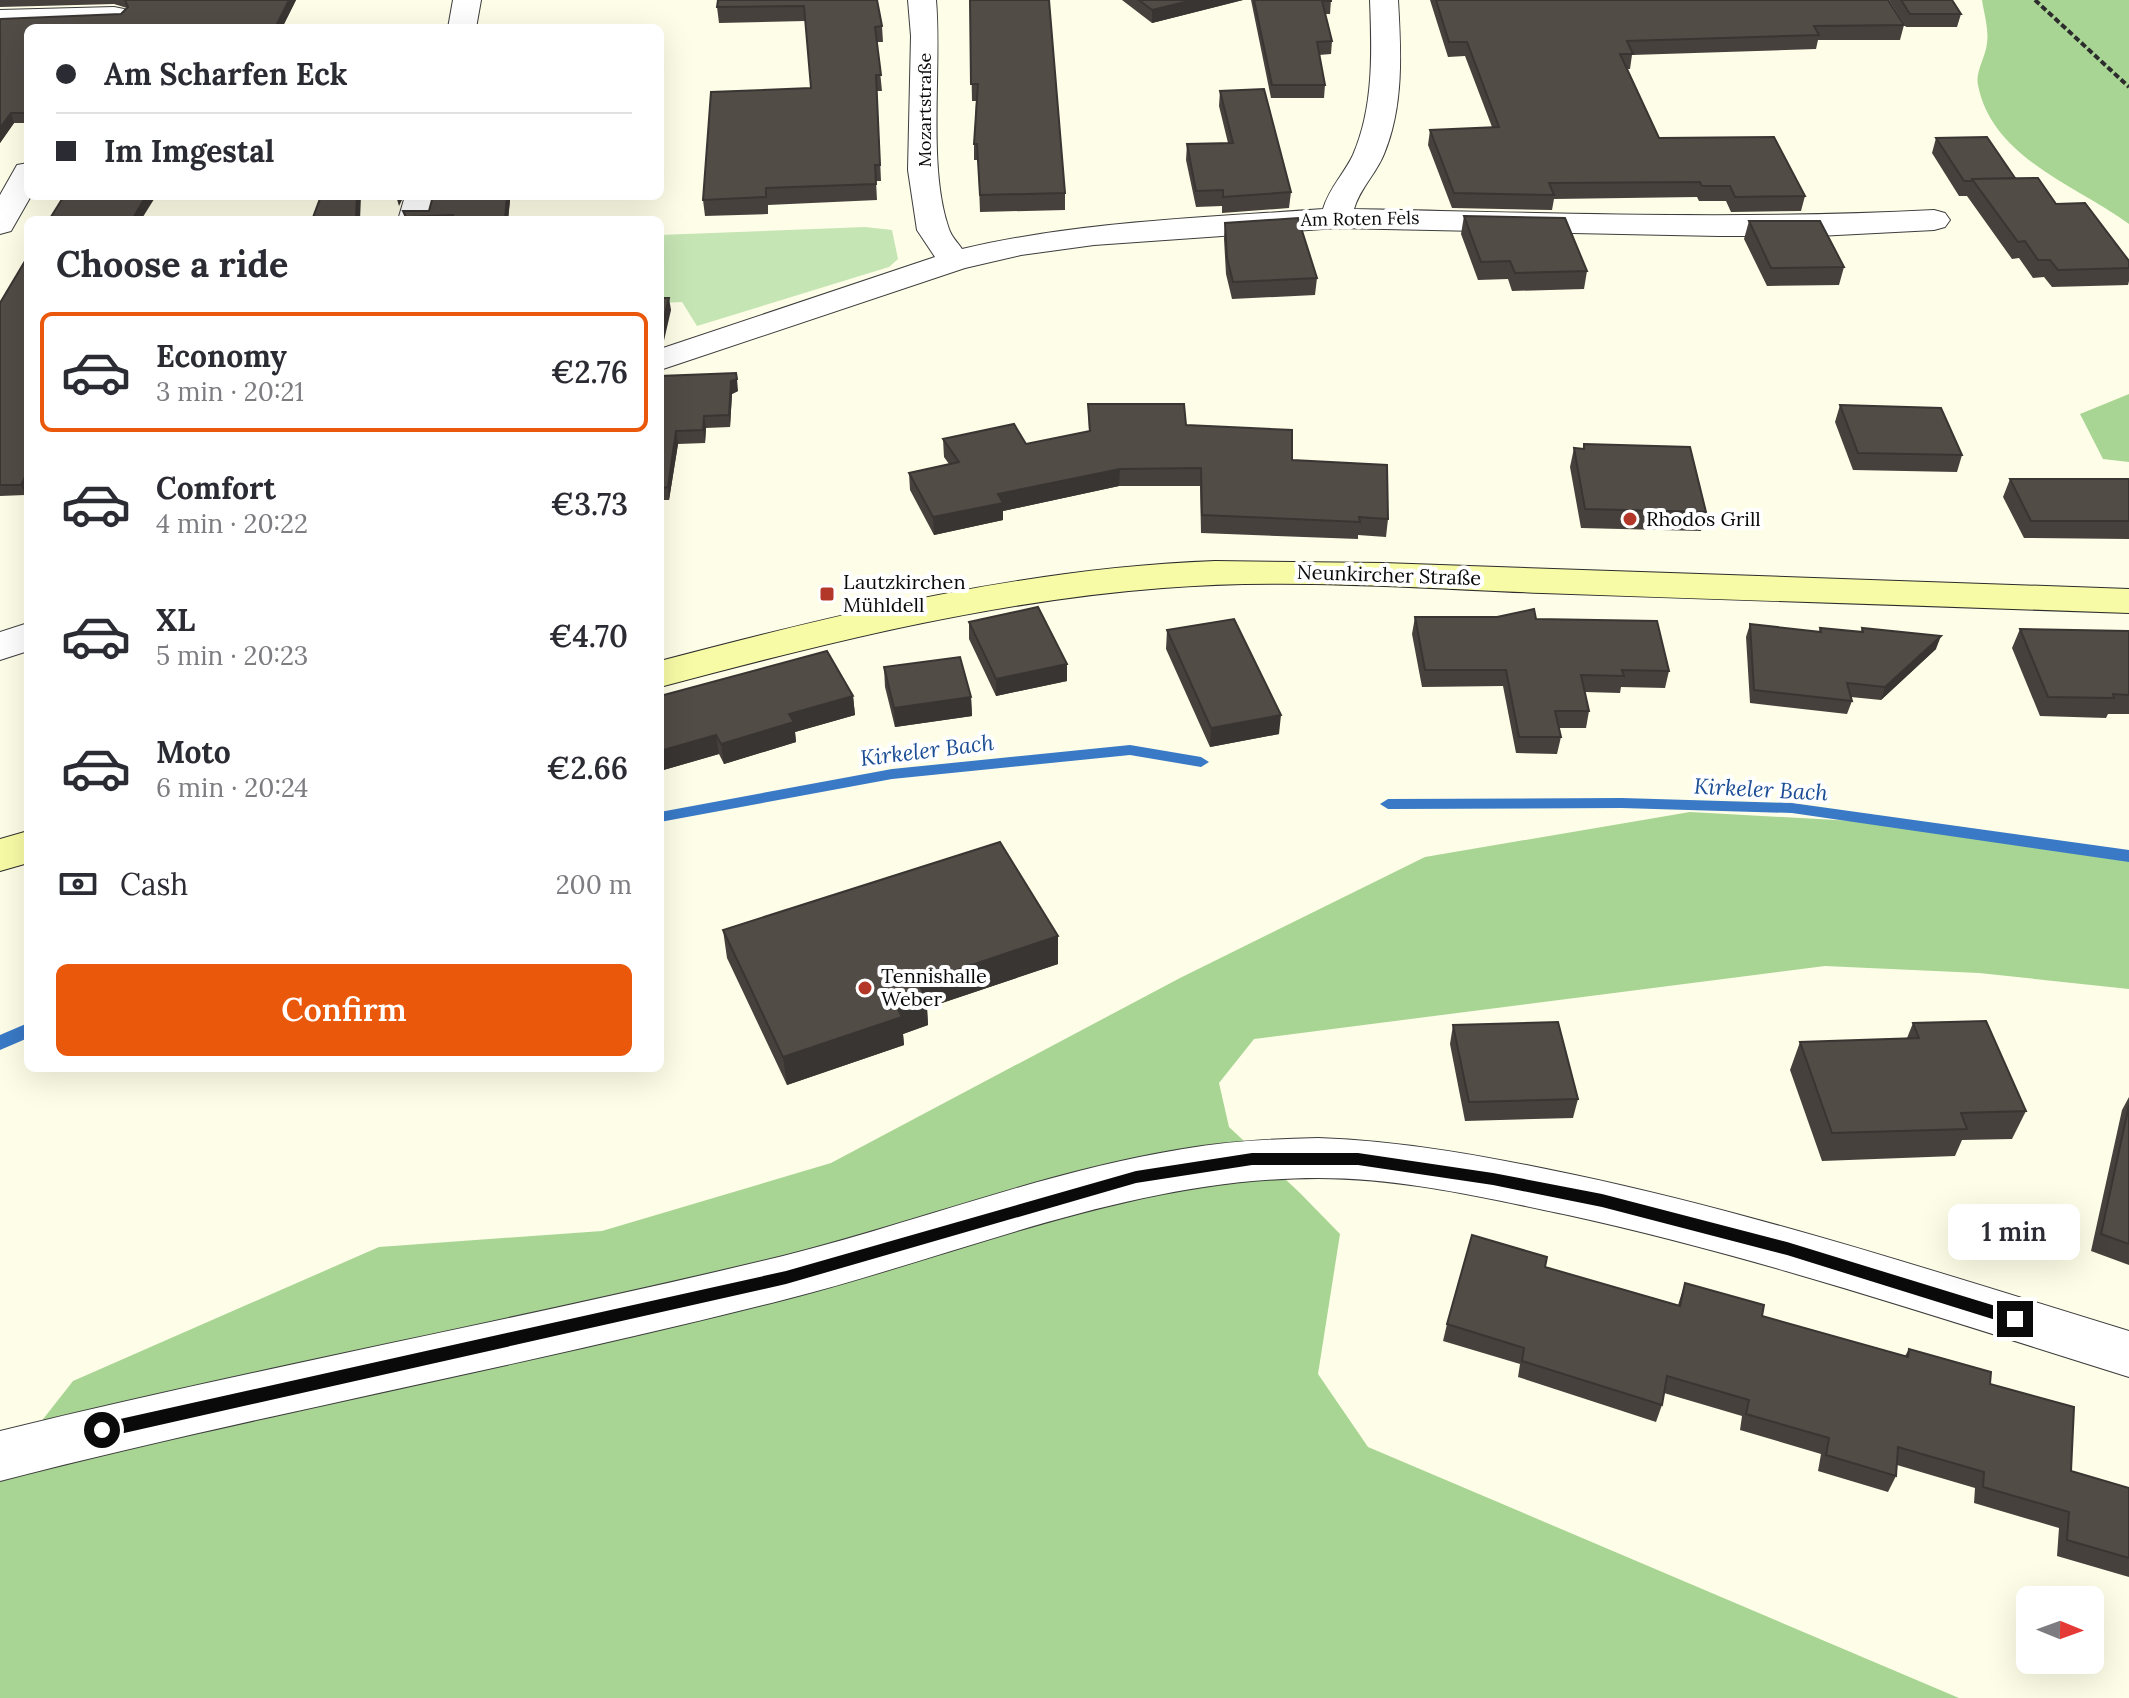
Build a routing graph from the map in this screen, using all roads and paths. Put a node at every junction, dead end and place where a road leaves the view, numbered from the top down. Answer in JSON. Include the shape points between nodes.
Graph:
{"nodes":[{"id":1,"x":467,"y":0,"type":"edge"},
{"id":2,"x":922,"y":0,"type":"edge"},
{"id":3,"x":1384,"y":0,"type":"edge"},
{"id":4,"x":2035,"y":0,"type":"edge"},
{"id":5,"x":114,"y":14,"type":"edge"},
{"id":6,"x":0,"y":18,"type":"edge"},
{"id":7,"x":463,"y":24,"type":"edge"},
{"id":8,"x":2129,"y":87,"type":"edge"},
{"id":9,"x":24,"y":179,"type":"edge"},
{"id":10,"x":1337,"y":218,"type":"junction"},
{"id":11,"x":1934,"y":220,"type":"dead end"},
{"id":12,"x":0,"y":224,"type":"edge"},
{"id":13,"x":954,"y":261,"type":"junction"},
{"id":14,"x":664,"y":359,"type":"edge"},
{"id":15,"x":2129,"y":601,"type":"edge"},
{"id":16,"x":24,"y":638,"type":"edge"},
{"id":17,"x":0,"y":647,"type":"edge"},
{"id":18,"x":664,"y":673,"type":"edge"},
{"id":19,"x":24,"y":848,"type":"edge"},
{"id":20,"x":0,"y":855,"type":"edge"},
{"id":21,"x":2129,"y":1354,"type":"edge"},
{"id":22,"x":0,"y":1456,"type":"edge"}],
"edges":[{"from":1,"to":7,"type":"street"},
{"from":2,"to":13,"type":"street","name":"Mozartstraße","via":[[923,170],[933,230]]},
{"from":3,"to":10,"type":"street","via":[[1387,56],[1380,111],[1368,155],[1340,197]]},
{"from":4,"to":8,"type":"path"},
{"from":5,"to":6,"type":"street"},
{"from":9,"to":12,"type":"street"},
{"from":10,"to":11,"type":"street","name":"Am Roten Fels","via":[[1719,226]]},
{"from":10,"to":13,"type":"street","name":"Am Roten Fels","via":[[1094,235]]},
{"from":13,"to":14,"type":"street","name":"Am Roten Fels"},
{"from":15,"to":18,"type":"main road","name":"Neunkircher Straße","via":[[1268,572],[1160,576],[961,602]]},
{"from":16,"to":17,"type":"street"},
{"from":19,"to":20,"type":"main road"},
{"from":21,"to":22,"type":"street","via":[[1787,1248],[1602,1201],[1358,1159],[1252,1159],[1136,1177],[786,1278]]}]}
